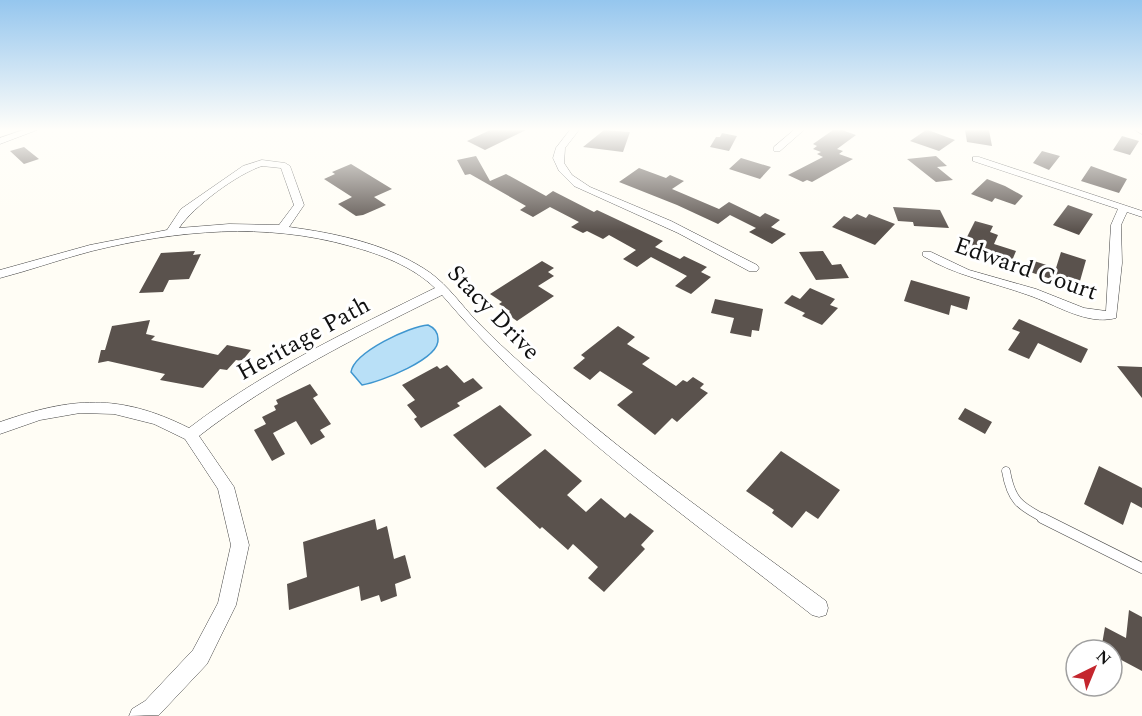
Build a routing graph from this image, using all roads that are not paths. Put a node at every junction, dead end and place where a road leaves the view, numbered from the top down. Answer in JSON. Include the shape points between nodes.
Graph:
{"nodes":[{"id":1,"x":261,"y":163,"type":"edge"},
{"id":2,"x":265,"y":163,"type":"edge"},
{"id":3,"x":560,"y":163,"type":"edge"},
{"id":4,"x":989,"y":163,"type":"edge"},
{"id":5,"x":1124,"y":208,"type":"junction"},
{"id":6,"x":1142,"y":214,"type":"edge"},
{"id":7,"x":282,"y":228,"type":"junction"},
{"id":8,"x":172,"y":230,"type":"junction"},
{"id":9,"x":927,"y":254,"type":"dead end"},
{"id":10,"x":753,"y":268,"type":"dead end"},
{"id":11,"x":0,"y":274,"type":"edge"},
{"id":12,"x":442,"y":290,"type":"junction"},
{"id":13,"x":0,"y":428,"type":"edge"},
{"id":14,"x":190,"y":435,"type":"junction"},
{"id":15,"x":1006,"y":471,"type":"dead end"},
{"id":16,"x":1142,"y":568,"type":"edge"},
{"id":17,"x":819,"y":608,"type":"dead end"},
{"id":18,"x":150,"y":713,"type":"edge"}],
"edges":[{"from":1,"to":8,"type":"street","via":[[246,168],[186,211]]},
{"from":2,"to":7,"type":"street","via":[[285,166],[299,205]]},
{"from":3,"to":10,"type":"street","via":[[579,185],[699,238]]},
{"from":4,"to":5,"type":"street"},
{"from":5,"to":6,"type":"street"},
{"from":5,"to":9,"type":"street","name":"Edward Court","via":[[1116,225],[1112,315],[1083,313],[1032,292],[944,265]]},
{"from":7,"to":8,"type":"street","name":"Stacy Drive"},
{"from":7,"to":12,"type":"street","name":"Stacy Drive","via":[[321,234],[398,258],[433,279]]},
{"from":8,"to":11,"type":"street","name":"Stacy Drive","via":[[67,253]]},
{"from":12,"to":14,"type":"street","name":"Heritage Path","via":[[288,367]]},
{"from":12,"to":17,"type":"street","name":"Stacy Drive","via":[[523,375],[581,425]]},
{"from":13,"to":14,"type":"street","via":[[39,414],[80,407],[114,408],[147,416]]},
{"from":14,"to":18,"type":"street","via":[[226,488],[240,545],[227,605],[200,657]]},
{"from":15,"to":16,"type":"lane","via":[[1010,493],[1024,509]]}]}
